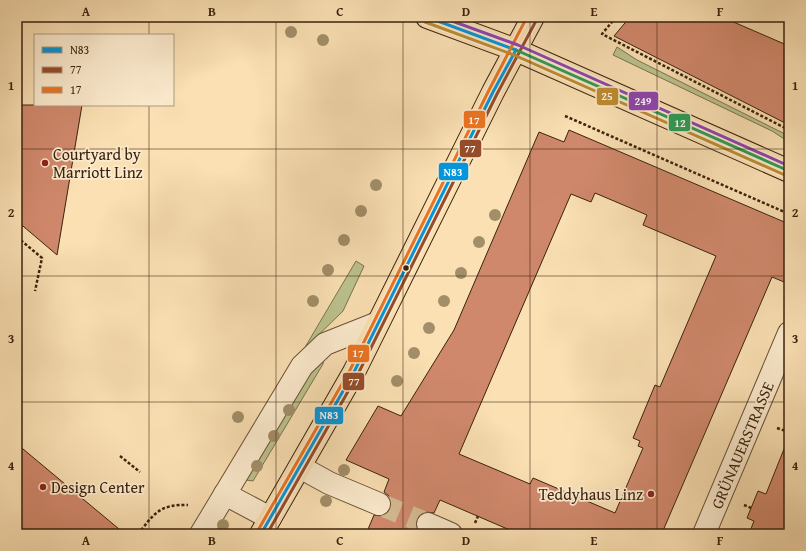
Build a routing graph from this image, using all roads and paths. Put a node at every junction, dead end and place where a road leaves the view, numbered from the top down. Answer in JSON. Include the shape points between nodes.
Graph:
{"nodes":[{"id":1,"x":427,"y":17,"type":"edge"},
{"id":2,"x":534,"y":17,"type":"edge"},
{"id":3,"x":616,"y":17,"type":"edge"},
{"id":4,"x":516,"y":50,"type":"junction"},
{"id":5,"x":565,"y":116,"type":"dead end"},
{"id":6,"x":789,"y":130,"type":"edge"},
{"id":7,"x":789,"y":171,"type":"edge"},
{"id":8,"x":789,"y":214,"type":"edge"},
{"id":9,"x":17,"y":237,"type":"edge"},
{"id":10,"x":36,"y":291,"type":"dead end"},
{"id":11,"x":378,"y":323,"type":"junction"},
{"id":12,"x":789,"y":333,"type":"edge"},
{"id":13,"x":22,"y":401,"type":"dead end"},
{"id":14,"x":17,"y":406,"type":"edge"},
{"id":15,"x":771,"y":425,"type":"dead end"},
{"id":16,"x":789,"y":432,"type":"edge"},
{"id":17,"x":120,"y":456,"type":"dead end"},
{"id":18,"x":300,"y":467,"type":"junction"},
{"id":19,"x":140,"y":472,"type":"dead end"},
{"id":20,"x":225,"y":494,"type":"junction"},
{"id":21,"x":379,"y":504,"type":"tunnel mouth"},
{"id":22,"x":191,"y":505,"type":"dead end"},
{"id":23,"x":265,"y":526,"type":"edge"},
{"id":24,"x":138,"y":534,"type":"edge"},
{"id":25,"x":200,"y":534,"type":"edge"},
{"id":26,"x":704,"y":534,"type":"edge"}],
"edges":[{"from":1,"to":4,"type":"main road"},
{"from":2,"to":4,"type":"main road"},
{"from":3,"to":6,"type":"path","via":[[602,34]]},
{"from":4,"to":7,"type":"main road"},
{"from":4,"to":11,"type":"main road"},
{"from":5,"to":8,"type":"path"},
{"from":9,"to":10,"type":"path","via":[[42,258]]},
{"from":11,"to":18,"type":"main road","via":[[354,372]]},
{"from":11,"to":20,"type":"street","via":[[325,344],[302,366]]},
{"from":12,"to":26,"type":"street","name":"GRÜNAUERSTRASSE"},
{"from":13,"to":14,"type":"path"},
{"from":15,"to":16,"type":"path"},
{"from":17,"to":19,"type":"path"},
{"from":18,"to":21,"type":"street","via":[[329,483]]},
{"from":18,"to":23,"type":"main road"},
{"from":20,"to":23,"type":"street"},
{"from":20,"to":25,"type":"street"},
{"from":22,"to":24,"type":"path","via":[[175,505],[156,511]]}]}
